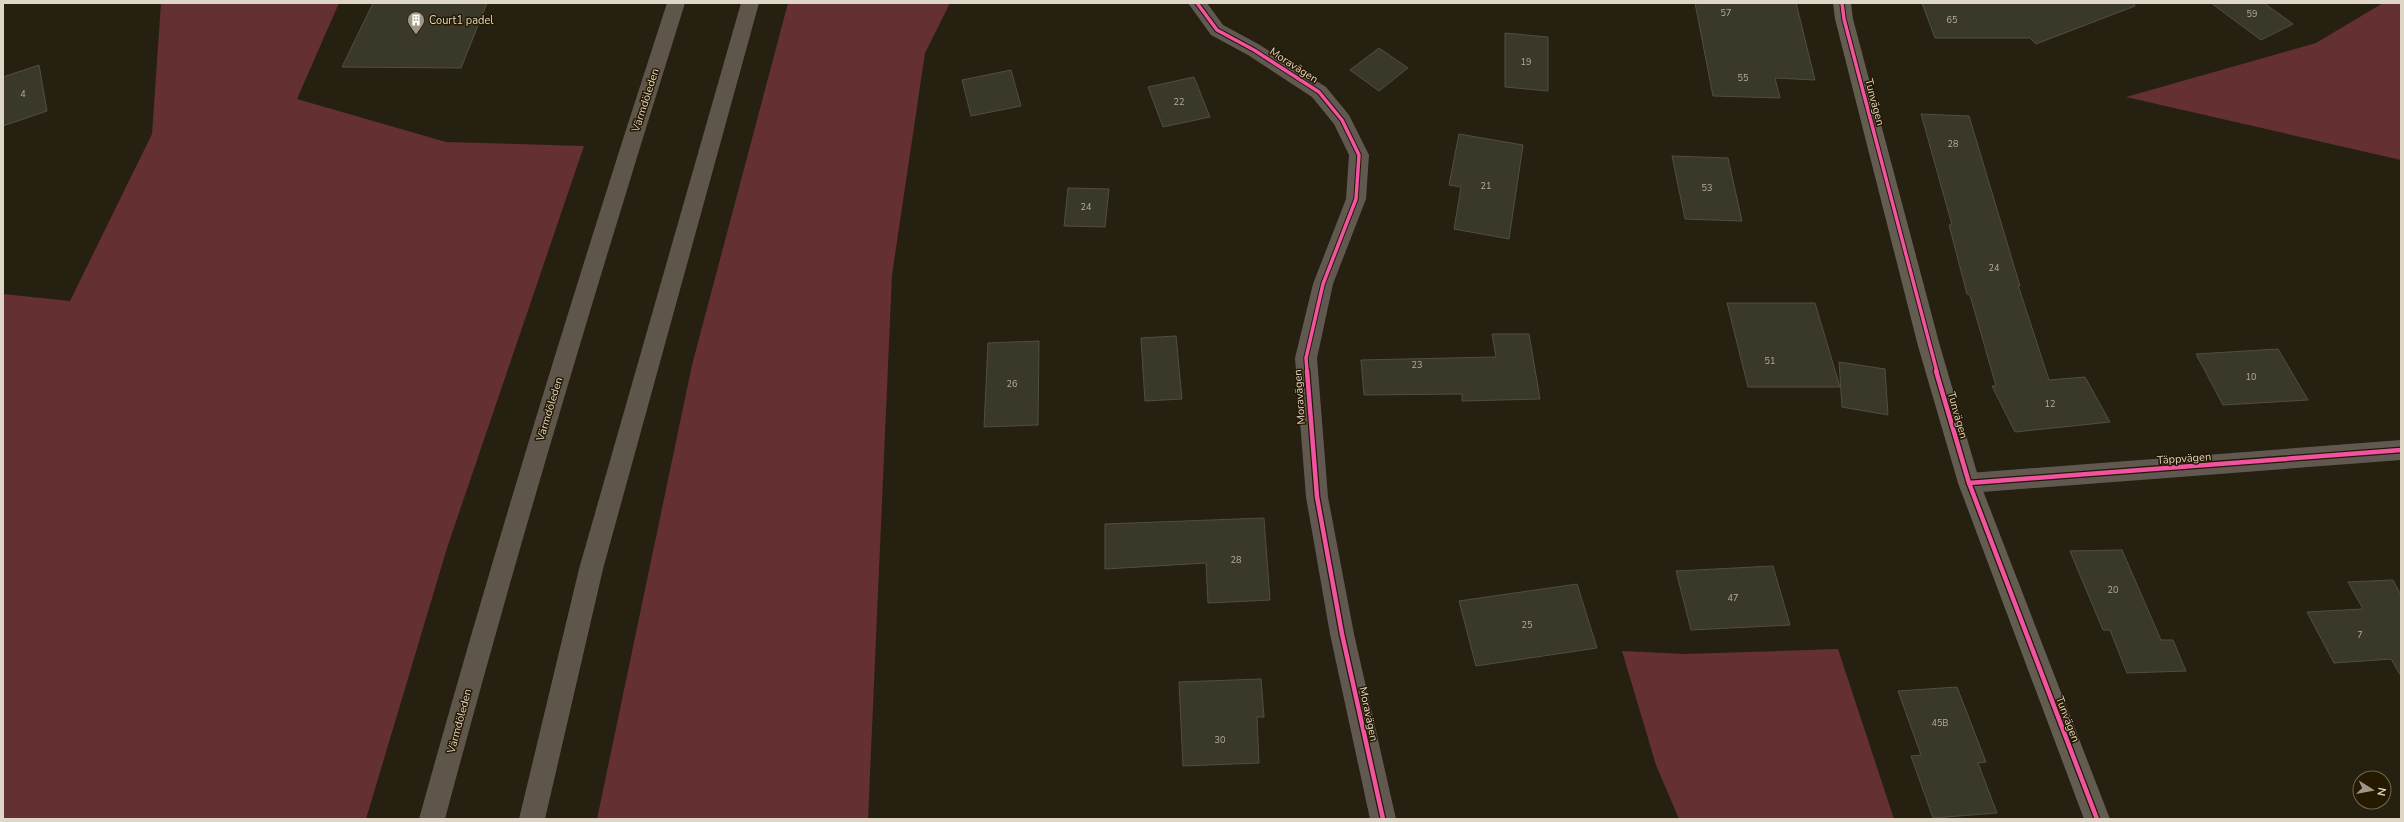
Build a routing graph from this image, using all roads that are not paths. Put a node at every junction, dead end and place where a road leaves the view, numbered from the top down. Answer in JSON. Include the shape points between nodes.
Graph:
{"nodes":[{"id":1,"x":676,"y":3,"type":"edge"},
{"id":2,"x":750,"y":3,"type":"edge"},
{"id":3,"x":1198,"y":3,"type":"edge"},
{"id":4,"x":1842,"y":3,"type":"edge"},
{"id":5,"x":2401,"y":450,"type":"edge"},
{"id":6,"x":1969,"y":483,"type":"junction"},
{"id":7,"x":432,"y":819,"type":"edge"},
{"id":8,"x":532,"y":819,"type":"edge"},
{"id":9,"x":1382,"y":819,"type":"edge"},
{"id":10,"x":2097,"y":819,"type":"edge"}],
"edges":[{"from":1,"to":7,"type":"highway","name":"Värmdöleden","via":[[599,242],[486,620]]},
{"from":2,"to":8,"type":"highway","via":[[591,569]]},
{"from":3,"to":9,"type":"street","name":"Moravägen","via":[[1217,30],[1254,50],[1319,92],[1342,120],[1359,155],[1356,199],[1323,284],[1306,358],[1317,497],[1342,634]]},
{"from":4,"to":6,"type":"street","name":"Tunvägen","via":[[1927,339]]},
{"from":5,"to":6,"type":"street","name":"Täppvägen"},
{"from":6,"to":10,"type":"street","name":"Tunvägen"}]}
